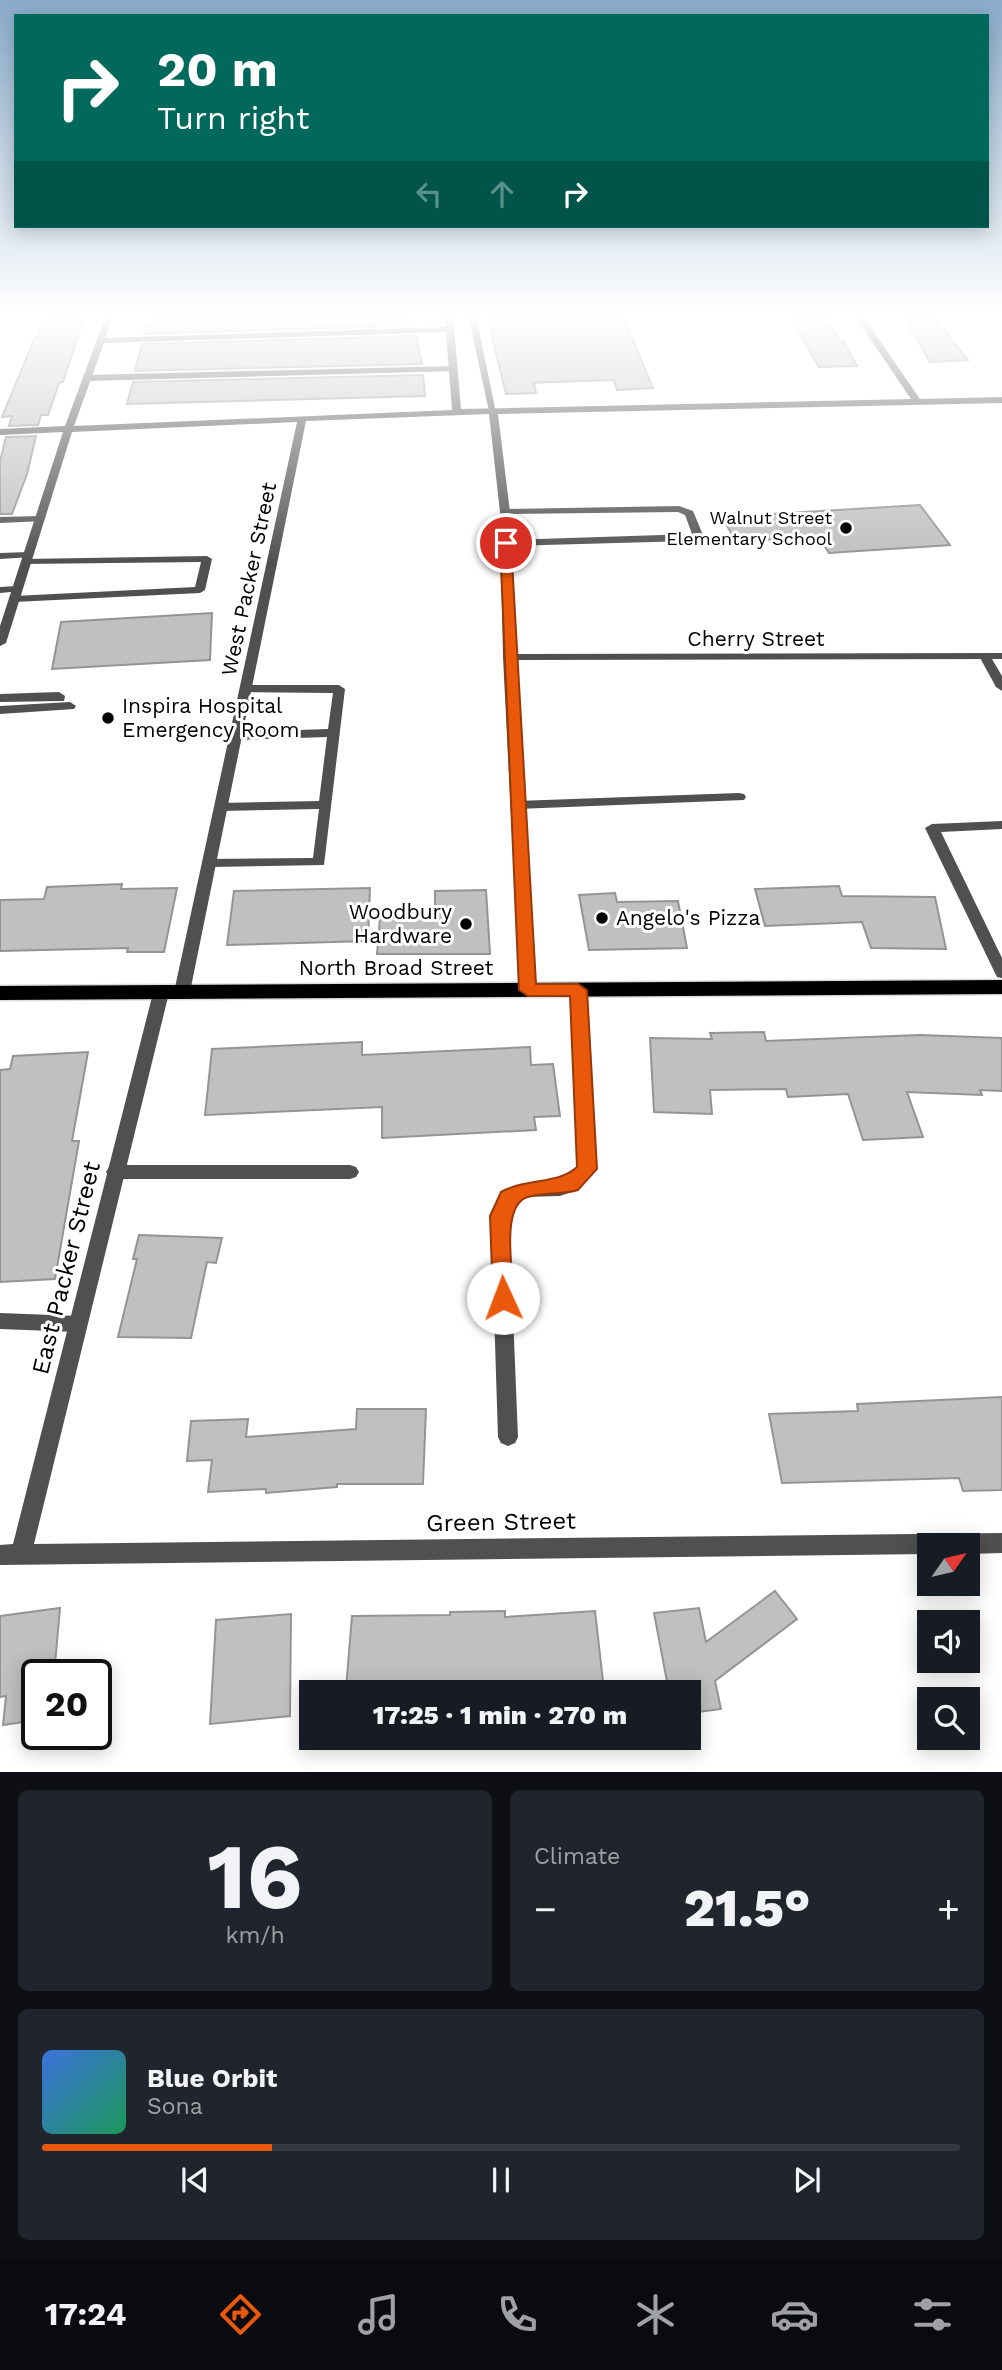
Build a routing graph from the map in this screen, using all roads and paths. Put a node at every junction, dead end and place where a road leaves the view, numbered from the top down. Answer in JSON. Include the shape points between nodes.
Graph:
{"nodes":[{"id":1,"x":80,"y":398,"type":"edge"},
{"id":2,"x":456,"y":398,"type":"edge"},
{"id":3,"x":490,"y":398,"type":"edge"},
{"id":4,"x":916,"y":400,"type":"joint"},
{"id":5,"x":1002,"y":400,"type":"edge"},
{"id":6,"x":493,"y":411,"type":"junction"},
{"id":7,"x":457,"y":412,"type":"junction"},
{"id":8,"x":302,"y":420,"type":"junction"},
{"id":9,"x":68,"y":430,"type":"junction"},
{"id":10,"x":0,"y":432,"type":"edge"},
{"id":11,"x":505,"y":512,"type":"junction"},
{"id":12,"x":40,"y":519,"type":"junction"},
{"id":13,"x":0,"y":520,"type":"edge"},
{"id":14,"x":506,"y":543,"type":"junction"},
{"id":15,"x":0,"y":556,"type":"edge"},
{"id":16,"x":27,"y":558,"type":"junction"},
{"id":17,"x":0,"y":590,"type":"edge"},
{"id":18,"x":16,"y":594,"type":"junction"},
{"id":19,"x":0,"y":643,"type":"edge"},
{"id":20,"x":985,"y":656,"type":"junction"},
{"id":21,"x":1002,"y":656,"type":"edge"},
{"id":22,"x":509,"y":657,"type":"junction"},
{"id":23,"x":1002,"y":687,"type":"edge"},
{"id":24,"x":246,"y":689,"type":"junction"},
{"id":25,"x":0,"y":698,"type":"edge"},
{"id":26,"x":0,"y":710,"type":"edge"},
{"id":27,"x":334,"y":733,"type":"junction"},
{"id":28,"x":236,"y":736,"type":"junction"},
{"id":29,"x":739,"y":797,"type":"dead end"},
{"id":30,"x":326,"y":805,"type":"junction"},
{"id":31,"x":517,"y":805,"type":"junction"},
{"id":32,"x":221,"y":807,"type":"junction"},
{"id":33,"x":1002,"y":825,"type":"edge"},
{"id":34,"x":209,"y":863,"type":"junction"},
{"id":35,"x":1002,"y":973,"type":"edge"},
{"id":36,"x":1002,"y":988,"type":"edge"},
{"id":37,"x":528,"y":990,"type":"junction"},
{"id":38,"x":578,"y":990,"type":"junction"},
{"id":39,"x":182,"y":992,"type":"junction"},
{"id":40,"x":0,"y":993,"type":"edge"},
{"id":41,"x":161,"y":993,"type":"junction"},
{"id":42,"x":115,"y":1172,"type":"junction"},
{"id":43,"x":350,"y":1172,"type":"dead end"},
{"id":44,"x":0,"y":1321,"type":"edge"},
{"id":45,"x":78,"y":1324,"type":"junction"},
{"id":46,"x":508,"y":1437,"type":"dead end"},
{"id":47,"x":1002,"y":1543,"type":"edge"},
{"id":48,"x":11,"y":1555,"type":"edge"}],
"edges":[{"from":1,"to":9,"type":"street"},
{"from":2,"to":7,"type":"street"},
{"from":3,"to":6,"type":"street"},
{"from":4,"to":5,"type":"street"},
{"from":4,"to":6,"type":"street"},
{"from":6,"to":7,"type":"street"},
{"from":6,"to":11,"type":"street"},
{"from":7,"to":8,"type":"street"},
{"from":8,"to":9,"type":"street"},
{"from":8,"to":24,"type":"street","name":"West Packer Street"},
{"from":9,"to":10,"type":"street"},
{"from":9,"to":12,"type":"street"},
{"from":11,"to":14,"type":"street"},
{"from":11,"to":14,"type":"street","via":[[679,509],[689,513],[698,535]]},
{"from":12,"to":13,"type":"street"},
{"from":12,"to":16,"type":"street"},
{"from":14,"to":22,"type":"street"},
{"from":15,"to":16,"type":"street"},
{"from":16,"to":18,"type":"street"},
{"from":16,"to":18,"type":"street","via":[[207,559],[200,590]]},
{"from":17,"to":18,"type":"street"},
{"from":18,"to":19,"type":"street"},
{"from":20,"to":21,"type":"street","name":"Cherry Street"},
{"from":20,"to":22,"type":"street","name":"Cherry Street"},
{"from":20,"to":23,"type":"street"},
{"from":22,"to":31,"type":"street"},
{"from":24,"to":27,"type":"street","via":[[339,689]]},
{"from":24,"to":28,"type":"street","name":"West Packer Street"},
{"from":25,"to":26,"type":"street","via":[[59,696],[65,702]]},
{"from":27,"to":28,"type":"street"},
{"from":27,"to":30,"type":"street"},
{"from":28,"to":32,"type":"street","name":"West Packer Street"},
{"from":29,"to":31,"type":"street"},
{"from":30,"to":32,"type":"street"},
{"from":30,"to":34,"type":"street","via":[[319,862]]},
{"from":31,"to":37,"type":"street"},
{"from":32,"to":34,"type":"street","name":"West Packer Street"},
{"from":33,"to":35,"type":"street","via":[[932,828]]},
{"from":34,"to":39,"type":"street","name":"West Packer Street"},
{"from":36,"to":38,"type":"main road","name":"North Broad Street"},
{"from":37,"to":38,"type":"main road","name":"North Broad Street"},
{"from":37,"to":39,"type":"main road","name":"North Broad Street"},
{"from":38,"to":46,"type":"street","via":[[587,1169],[571,1185],[524,1189],[508,1197],[500,1216]]},
{"from":39,"to":41,"type":"main road","name":"North Broad Street"},
{"from":40,"to":41,"type":"main road","name":"North Broad Street"},
{"from":41,"to":42,"type":"street","name":"East Packer Street"},
{"from":42,"to":43,"type":"street"},
{"from":42,"to":45,"type":"street","name":"East Packer Street"},
{"from":44,"to":45,"type":"street"},
{"from":45,"to":48,"type":"street","name":"East Packer Street"},
{"from":47,"to":48,"type":"street","name":"Green Street"}]}
